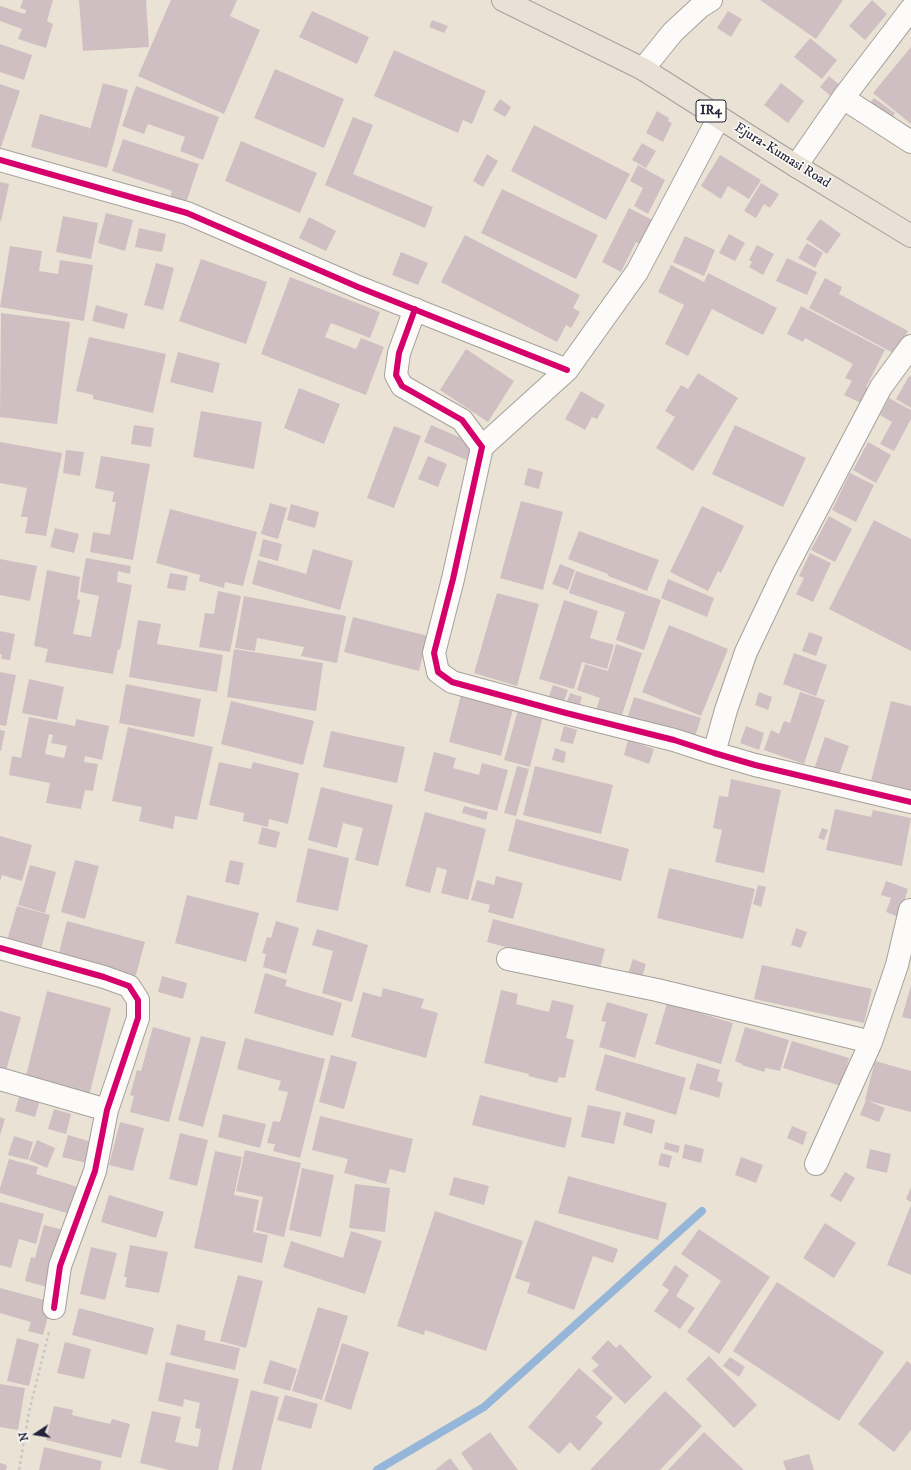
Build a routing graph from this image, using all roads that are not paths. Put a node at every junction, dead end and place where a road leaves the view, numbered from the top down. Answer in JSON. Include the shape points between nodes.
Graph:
{"nodes":[{"id":1,"x":503,"y":0,"type":"edge"},
{"id":2,"x":711,"y":0,"type":"edge"},
{"id":3,"x":911,"y":10,"type":"edge"},
{"id":4,"x":643,"y":69,"type":"junction"},
{"id":5,"x":843,"y":98,"type":"junction"},
{"id":6,"x":719,"y":116,"type":"junction"},
{"id":7,"x":911,"y":142,"type":"edge"},
{"id":8,"x":0,"y":160,"type":"edge"},
{"id":9,"x":796,"y":166,"type":"junction"},
{"id":10,"x":911,"y":236,"type":"edge"},
{"id":11,"x":415,"y":309,"type":"junction"},
{"id":12,"x":911,"y":346,"type":"edge"},
{"id":13,"x":567,"y":370,"type":"junction"},
{"id":14,"x":482,"y":447,"type":"junction"},
{"id":15,"x":714,"y":753,"type":"junction"},
{"id":16,"x":911,"y":802,"type":"edge"},
{"id":17,"x":911,"y":907,"type":"edge"},
{"id":18,"x":0,"y":948,"type":"edge"},
{"id":19,"x":508,"y":959,"type":"dead end"},
{"id":20,"x":871,"y":1042,"type":"junction"},
{"id":21,"x":0,"y":1079,"type":"edge"},
{"id":22,"x":108,"y":1110,"type":"junction"},
{"id":23,"x":816,"y":1164,"type":"dead end"},
{"id":24,"x":54,"y":1308,"type":"road end"}],
"edges":[{"from":1,"to":4,"type":"main road","name":"Ejura-Kumasi Road","number":"IR4"},
{"from":2,"to":4,"type":"street","via":[[673,32]]},
{"from":3,"to":5,"type":"street"},
{"from":4,"to":6,"type":"main road","name":"Ejura-Kumasi Road","number":"IR4"},
{"from":5,"to":7,"type":"street"},
{"from":5,"to":9,"type":"street"},
{"from":6,"to":9,"type":"main road","name":"Ejura-Kumasi Road","number":"IR4"},
{"from":6,"to":13,"type":"street","via":[[637,272]]},
{"from":8,"to":11,"type":"street","via":[[187,213]]},
{"from":9,"to":10,"type":"main road","name":"Ejura-Kumasi Road","number":"IR4"},
{"from":11,"to":13,"type":"street"},
{"from":11,"to":14,"type":"street","via":[[399,353],[396,375],[402,386],[462,420]]},
{"from":12,"to":15,"type":"street","via":[[882,387],[784,572],[746,652]]},
{"from":13,"to":14,"type":"street"},
{"from":14,"to":15,"type":"street","via":[[434,653],[438,672],[452,682],[674,740]]},
{"from":15,"to":16,"type":"street"},
{"from":17,"to":20,"type":"street","via":[[897,965]]},
{"from":18,"to":22,"type":"street","via":[[104,976],[129,986],[138,1000],[138,1018]]},
{"from":19,"to":20,"type":"street","via":[[657,990]]},
{"from":20,"to":23,"type":"street"},
{"from":21,"to":22,"type":"street"},
{"from":22,"to":24,"type":"street","via":[[95,1171],[60,1266]]}]}
